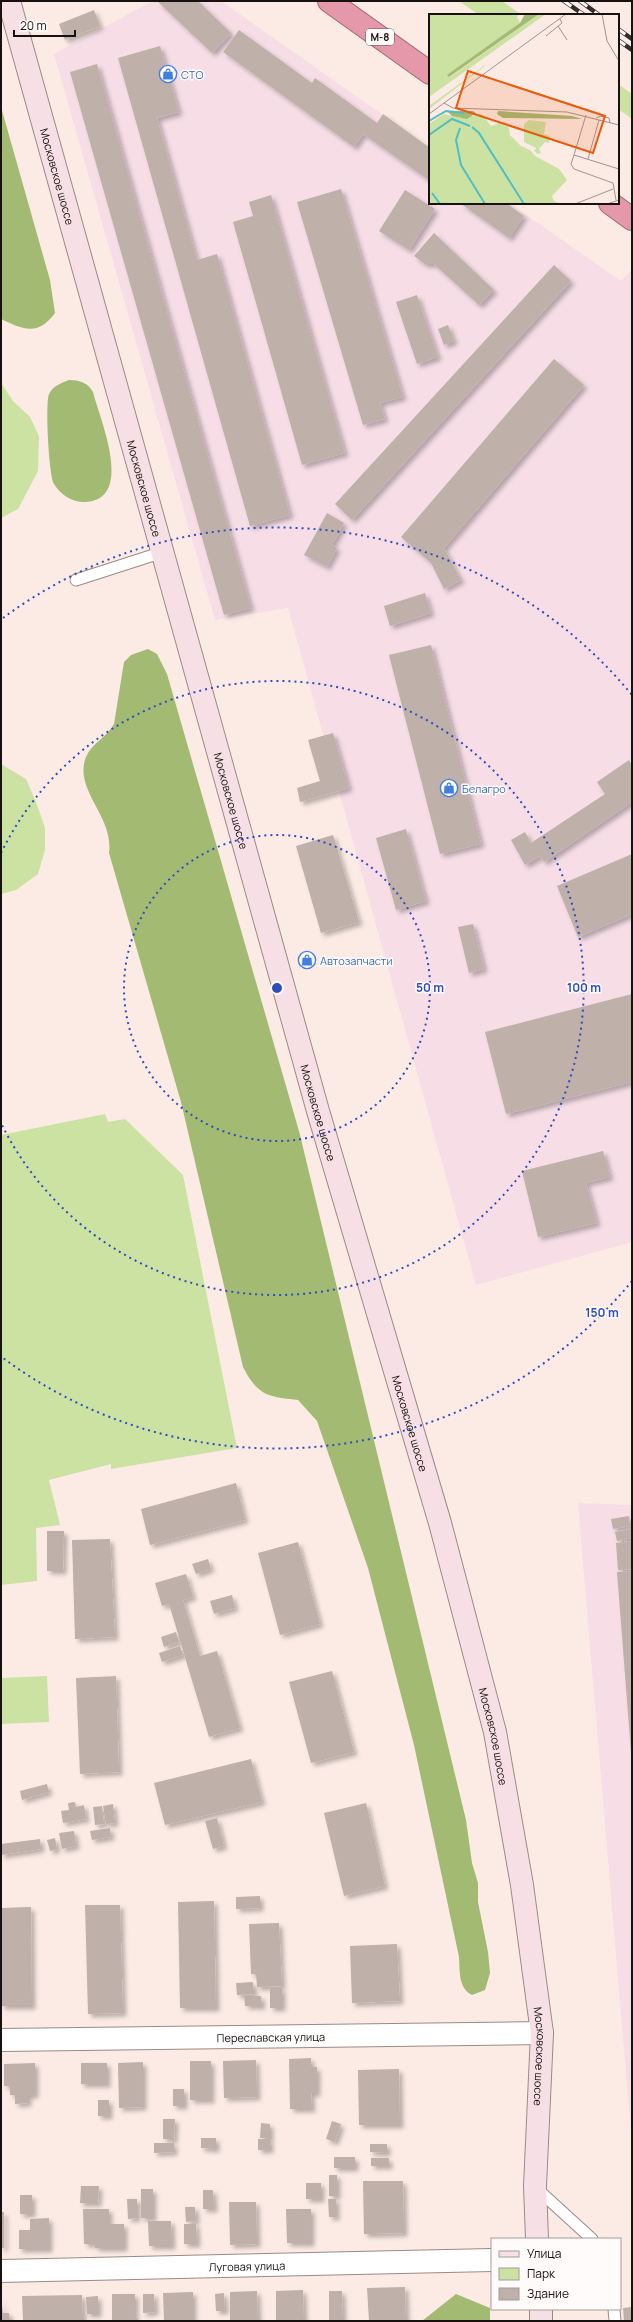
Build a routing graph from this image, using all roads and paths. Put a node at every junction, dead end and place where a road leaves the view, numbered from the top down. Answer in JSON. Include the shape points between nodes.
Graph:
{"nodes":[{"id":1,"x":9,"y":1,"type":"edge"},
{"id":2,"x":329,"y":1,"type":"edge"},
{"id":3,"x":429,"y":72,"type":"edge"},
{"id":4,"x":611,"y":204,"type":"edge"},
{"id":5,"x":632,"y":219,"type":"edge"},
{"id":6,"x":163,"y":552,"type":"junction"},
{"id":7,"x":76,"y":580,"type":"dead end"},
{"id":8,"x":542,"y":2033,"type":"junction"},
{"id":9,"x":1,"y":2040,"type":"edge"},
{"id":10,"x":535,"y":2186,"type":"junction"},
{"id":11,"x":537,"y":2238,"type":"edge"},
{"id":12,"x":591,"y":2238,"type":"edge"},
{"id":13,"x":491,"y":2260,"type":"edge"},
{"id":14,"x":1,"y":2271,"type":"edge"},
{"id":15,"x":541,"y":2310,"type":"edge"},
{"id":16,"x":614,"y":2310,"type":"edge"},
{"id":17,"x":541,"y":2321,"type":"edge"},
{"id":18,"x":615,"y":2321,"type":"edge"}],
"edges":[{"from":1,"to":6,"type":"street","name":"Московское шоссе"},
{"from":2,"to":3,"type":"highway","number":"М-8"},
{"from":4,"to":5,"type":"highway"},
{"from":6,"to":7,"type":"lane"},
{"from":6,"to":8,"type":"street","name":"Московское шоссе","via":[[318,1111],[440,1523],[493,1725],[522,1885]]},
{"from":8,"to":9,"type":"street","name":"Переславская улица"},
{"from":8,"to":10,"type":"street","name":"Московское шоссе"},
{"from":10,"to":11,"type":"street","name":"Московское шоссе"},
{"from":10,"to":12,"type":"lane"},
{"from":13,"to":14,"type":"street","name":"Луговая улица"},
{"from":15,"to":17,"type":"street"},
{"from":16,"to":18,"type":"lane"}]}
